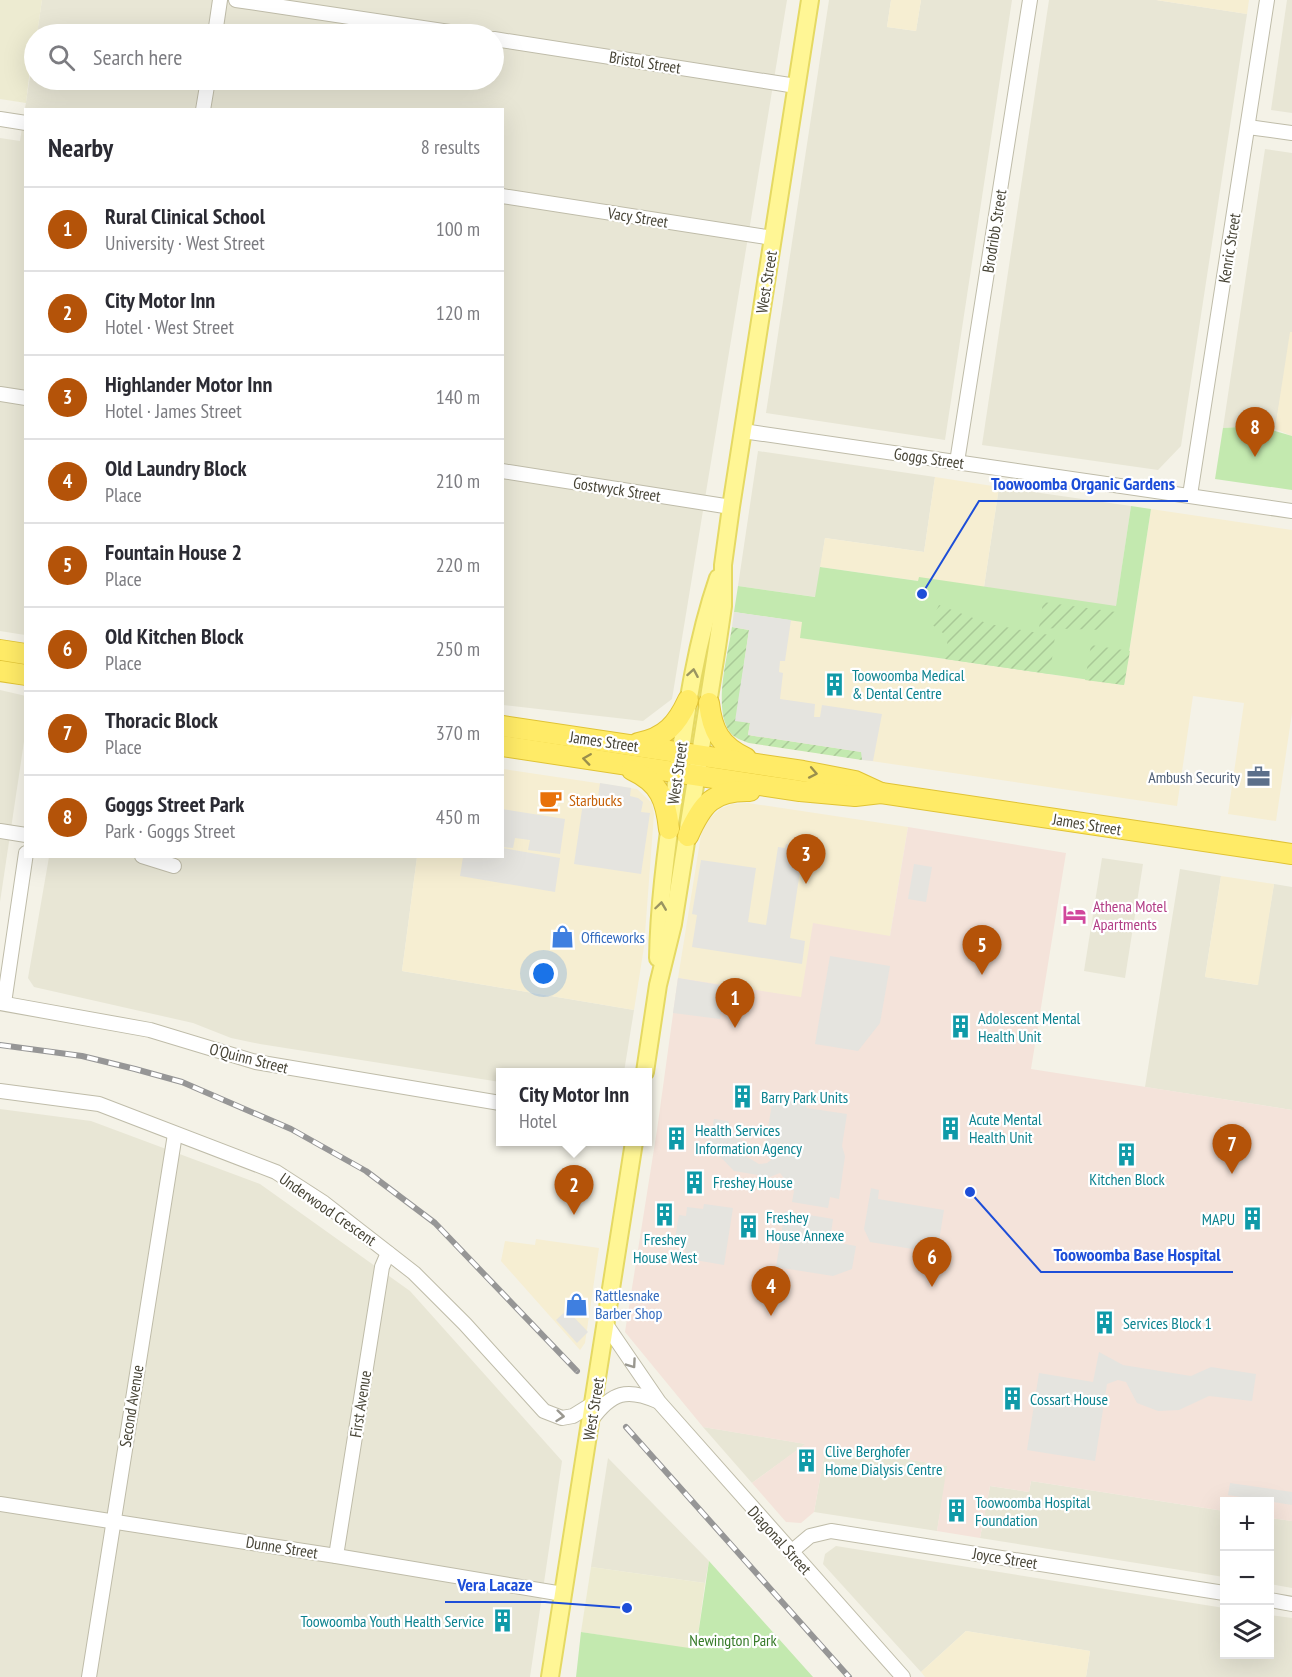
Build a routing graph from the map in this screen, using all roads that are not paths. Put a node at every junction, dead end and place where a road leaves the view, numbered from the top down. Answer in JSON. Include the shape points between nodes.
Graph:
{"nodes":[{"id":1,"x":220,"y":0,"type":"edge"},
{"id":2,"x":236,"y":0,"type":"edge"},
{"id":3,"x":810,"y":0,"type":"edge"},
{"id":4,"x":1030,"y":0,"type":"edge"},
{"id":5,"x":1267,"y":0,"type":"edge"},
{"id":6,"x":216,"y":24,"type":"edge"},
{"id":7,"x":396,"y":24,"type":"edge"},
{"id":8,"x":504,"y":41,"type":"edge"},
{"id":9,"x":796,"y":86,"type":"junction"},
{"id":10,"x":206,"y":90,"type":"edge"},
{"id":11,"x":203,"y":108,"type":"edge"},
{"id":12,"x":0,"y":119,"type":"edge"},
{"id":13,"x":24,"y":123,"type":"edge"},
{"id":14,"x":1248,"y":127,"type":"junction"},
{"id":15,"x":1292,"y":134,"type":"edge"},
{"id":16,"x":504,"y":196,"type":"edge"},
{"id":17,"x":773,"y":238,"type":"junction"},
{"id":18,"x":0,"y":394,"type":"edge"},
{"id":19,"x":24,"y":398,"type":"edge"},
{"id":20,"x":743,"y":431,"type":"junction"},
{"id":21,"x":957,"y":462,"type":"junction"},
{"id":22,"x":504,"y":471,"type":"edge"},
{"id":23,"x":1190,"y":495,"type":"junction"},
{"id":24,"x":731,"y":507,"type":"junction"},
{"id":25,"x":1292,"y":511,"type":"edge"},
{"id":26,"x":723,"y":565,"type":"junction"},
{"id":27,"x":0,"y":650,"type":"edge"},
{"id":28,"x":24,"y":654,"type":"edge"},
{"id":29,"x":0,"y":671,"type":"edge"},
{"id":30,"x":24,"y":675,"type":"edge"},
{"id":31,"x":688,"y":700,"type":"junction"},
{"id":32,"x":709,"y":703,"type":"junction"},
{"id":33,"x":504,"y":726,"type":"edge"},
{"id":34,"x":629,"y":745,"type":"junction"},
{"id":35,"x":504,"y":746,"type":"edge"},
{"id":36,"x":680,"y":752,"type":"junction"},
{"id":37,"x":700,"y":755,"type":"junction"},
{"id":38,"x":619,"y":763,"type":"junction"},
{"id":39,"x":755,"y":763,"type":"junction"},
{"id":40,"x":677,"y":772,"type":"junction"},
{"id":41,"x":698,"y":775,"type":"junction"},
{"id":42,"x":789,"y":789,"type":"junction"},
{"id":43,"x":881,"y":793,"type":"junction"},
{"id":44,"x":669,"y":829,"type":"junction"},
{"id":45,"x":0,"y":831,"type":"edge"},
{"id":46,"x":24,"y":835,"type":"edge"},
{"id":47,"x":688,"y":836,"type":"junction"},
{"id":48,"x":1292,"y":854,"type":"edge"},
{"id":49,"x":25,"y":858,"type":"edge"},
{"id":50,"x":148,"y":858,"type":"edge"},
{"id":51,"x":174,"y":866,"type":"dead end"},
{"id":52,"x":658,"y":986,"type":"junction"},
{"id":53,"x":2,"y":1003,"type":"edge"},
{"id":54,"x":646,"y":1068,"type":"edge"},
{"id":55,"x":0,"y":1091,"type":"edge"},
{"id":56,"x":496,"y":1102,"type":"edge"},
{"id":57,"x":175,"y":1134,"type":"junction"},
{"id":58,"x":633,"y":1146,"type":"edge"},
{"id":59,"x":388,"y":1253,"type":"junction"},
{"id":60,"x":607,"y":1326,"type":"junction"},
{"id":61,"x":659,"y":1402,"type":"junction"},
{"id":62,"x":594,"y":1403,"type":"junction"},
{"id":63,"x":591,"y":1421,"type":"junction"},
{"id":64,"x":0,"y":1504,"type":"edge"},
{"id":65,"x":112,"y":1522,"type":"junction"},
{"id":66,"x":791,"y":1552,"type":"junction"},
{"id":67,"x":336,"y":1556,"type":"junction"},
{"id":68,"x":1220,"y":1592,"type":"edge"},
{"id":69,"x":563,"y":1594,"type":"junction"},
{"id":70,"x":1274,"y":1601,"type":"edge"},
{"id":71,"x":1292,"y":1604,"type":"edge"},
{"id":72,"x":89,"y":1677,"type":"edge"},
{"id":73,"x":550,"y":1677,"type":"edge"},
{"id":74,"x":903,"y":1677,"type":"edge"}],
"edges":[{"from":1,"to":6,"type":"street"},
{"from":2,"to":7,"type":"street"},
{"from":3,"to":9,"type":"main road","name":"West Street"},
{"from":4,"to":21,"type":"street","name":"Brodribb Street"},
{"from":5,"to":14,"type":"street","name":"Kenric Street"},
{"from":8,"to":9,"type":"street","name":"Bristol Street"},
{"from":9,"to":17,"type":"main road","name":"West Street"},
{"from":10,"to":11,"type":"street"},
{"from":12,"to":13,"type":"street"},
{"from":14,"to":15,"type":"street"},
{"from":14,"to":23,"type":"street","name":"Kenric Street"},
{"from":16,"to":17,"type":"street","name":"Vacy Street"},
{"from":17,"to":20,"type":"main road","name":"West Street"},
{"from":18,"to":19,"type":"street"},
{"from":20,"to":21,"type":"street","name":"Goggs Street"},
{"from":20,"to":24,"type":"main road","name":"West Street"},
{"from":21,"to":23,"type":"street","name":"Goggs Street"},
{"from":22,"to":24,"type":"street","name":"Gostwyck Street"},
{"from":23,"to":25,"type":"street","name":"Goggs Street"},
{"from":24,"to":26,"type":"main road","name":"West Street"},
{"from":31,"to":26,"type":"main road","name":"West Street","one_way":true,"via":[[699,641]]},
{"from":26,"to":32,"type":"main road","name":"West Street","via":[[723,606]]},
{"from":27,"to":28,"type":"highway"},
{"from":29,"to":30,"type":"highway"},
{"from":31,"to":34,"type":"highway","via":[[680,718],[667,732],[651,741]]},
{"from":31,"to":36,"type":"main road","name":"West Street"},
{"from":32,"to":37,"type":"main road","name":"West Street"},
{"from":32,"to":39,"type":"highway","via":[[711,722],[720,741]]},
{"from":33,"to":34,"type":"highway","name":"James Street"},
{"from":34,"to":36,"type":"highway","name":"James Street"},
{"from":38,"to":35,"type":"highway","name":"James Street","one_way":true},
{"from":36,"to":37,"type":"highway","name":"James Street"},
{"from":36,"to":40,"type":"main road","name":"West Street"},
{"from":37,"to":39,"type":"highway","name":"James Street"},
{"from":37,"to":41,"type":"main road","name":"West Street"},
{"from":38,"to":40,"type":"highway","name":"James Street"},
{"from":38,"to":44,"type":"highway","via":[[659,788]]},
{"from":39,"to":43,"type":"highway","name":"James Street","one_way":true,"via":[[855,781]]},
{"from":40,"to":41,"type":"highway","name":"James Street"},
{"from":40,"to":44,"type":"main road","name":"West Street"},
{"from":41,"to":42,"type":"highway","name":"James Street"},
{"from":41,"to":47,"type":"main road","name":"West Street"},
{"from":42,"to":43,"type":"highway","name":"James Street","via":[[855,796]]},
{"from":42,"to":47,"type":"highway","via":[[721,794],[704,806]]},
{"from":43,"to":48,"type":"highway","name":"James Street"},
{"from":52,"to":44,"type":"main road","name":"West Street","one_way":true},
{"from":45,"to":46,"type":"street"},
{"from":47,"to":52,"type":"main road","name":"West Street","via":[[674,924]]},
{"from":49,"to":53,"type":"street"},
{"from":50,"to":51,"type":"street"},
{"from":52,"to":54,"type":"main road","name":"West Street"},
{"from":53,"to":56,"type":"street","name":"O'Quinn Street","via":[[150,1030],[256,1062]]},
{"from":55,"to":57,"type":"street","name":"Underwood Crescent","via":[[99,1104]]},
{"from":57,"to":59,"type":"street","name":"Underwood Crescent","via":[[276,1172],[324,1203]]},
{"from":57,"to":65,"type":"street","name":"Second Avenue"},
{"from":58,"to":60,"type":"main road","name":"West Street"},
{"from":59,"to":62,"type":"street","name":"Underwood Crescent","one_way":true,"via":[[448,1307],[544,1411],[562,1418]]},
{"from":59,"to":67,"type":"street","name":"First Avenue","via":[[382,1267]]},
{"from":60,"to":61,"type":"street","name":"Diagonal Street","one_way":true},
{"from":60,"to":62,"type":"main road","name":"West Street"},
{"from":61,"to":63,"type":"street","name":"Diagonal Street","via":[[632,1392],[623,1394],[599,1410]]},
{"from":61,"to":66,"type":"street","name":"Diagonal Street"},
{"from":62,"to":63,"type":"main road","name":"West Street"},
{"from":63,"to":69,"type":"main road","name":"West Street"},
{"from":64,"to":65,"type":"street","name":"Dunne Street"},
{"from":65,"to":67,"type":"street","name":"Dunne Street"},
{"from":65,"to":72,"type":"street","name":"Second Avenue"},
{"from":66,"to":68,"type":"street","name":"Joyce Street","via":[[810,1536],[831,1531]]},
{"from":66,"to":74,"type":"street","name":"Diagonal Street"},
{"from":67,"to":69,"type":"street","name":"Dunne Street"},
{"from":69,"to":73,"type":"main road","name":"West Street"},
{"from":70,"to":71,"type":"street"}]}
